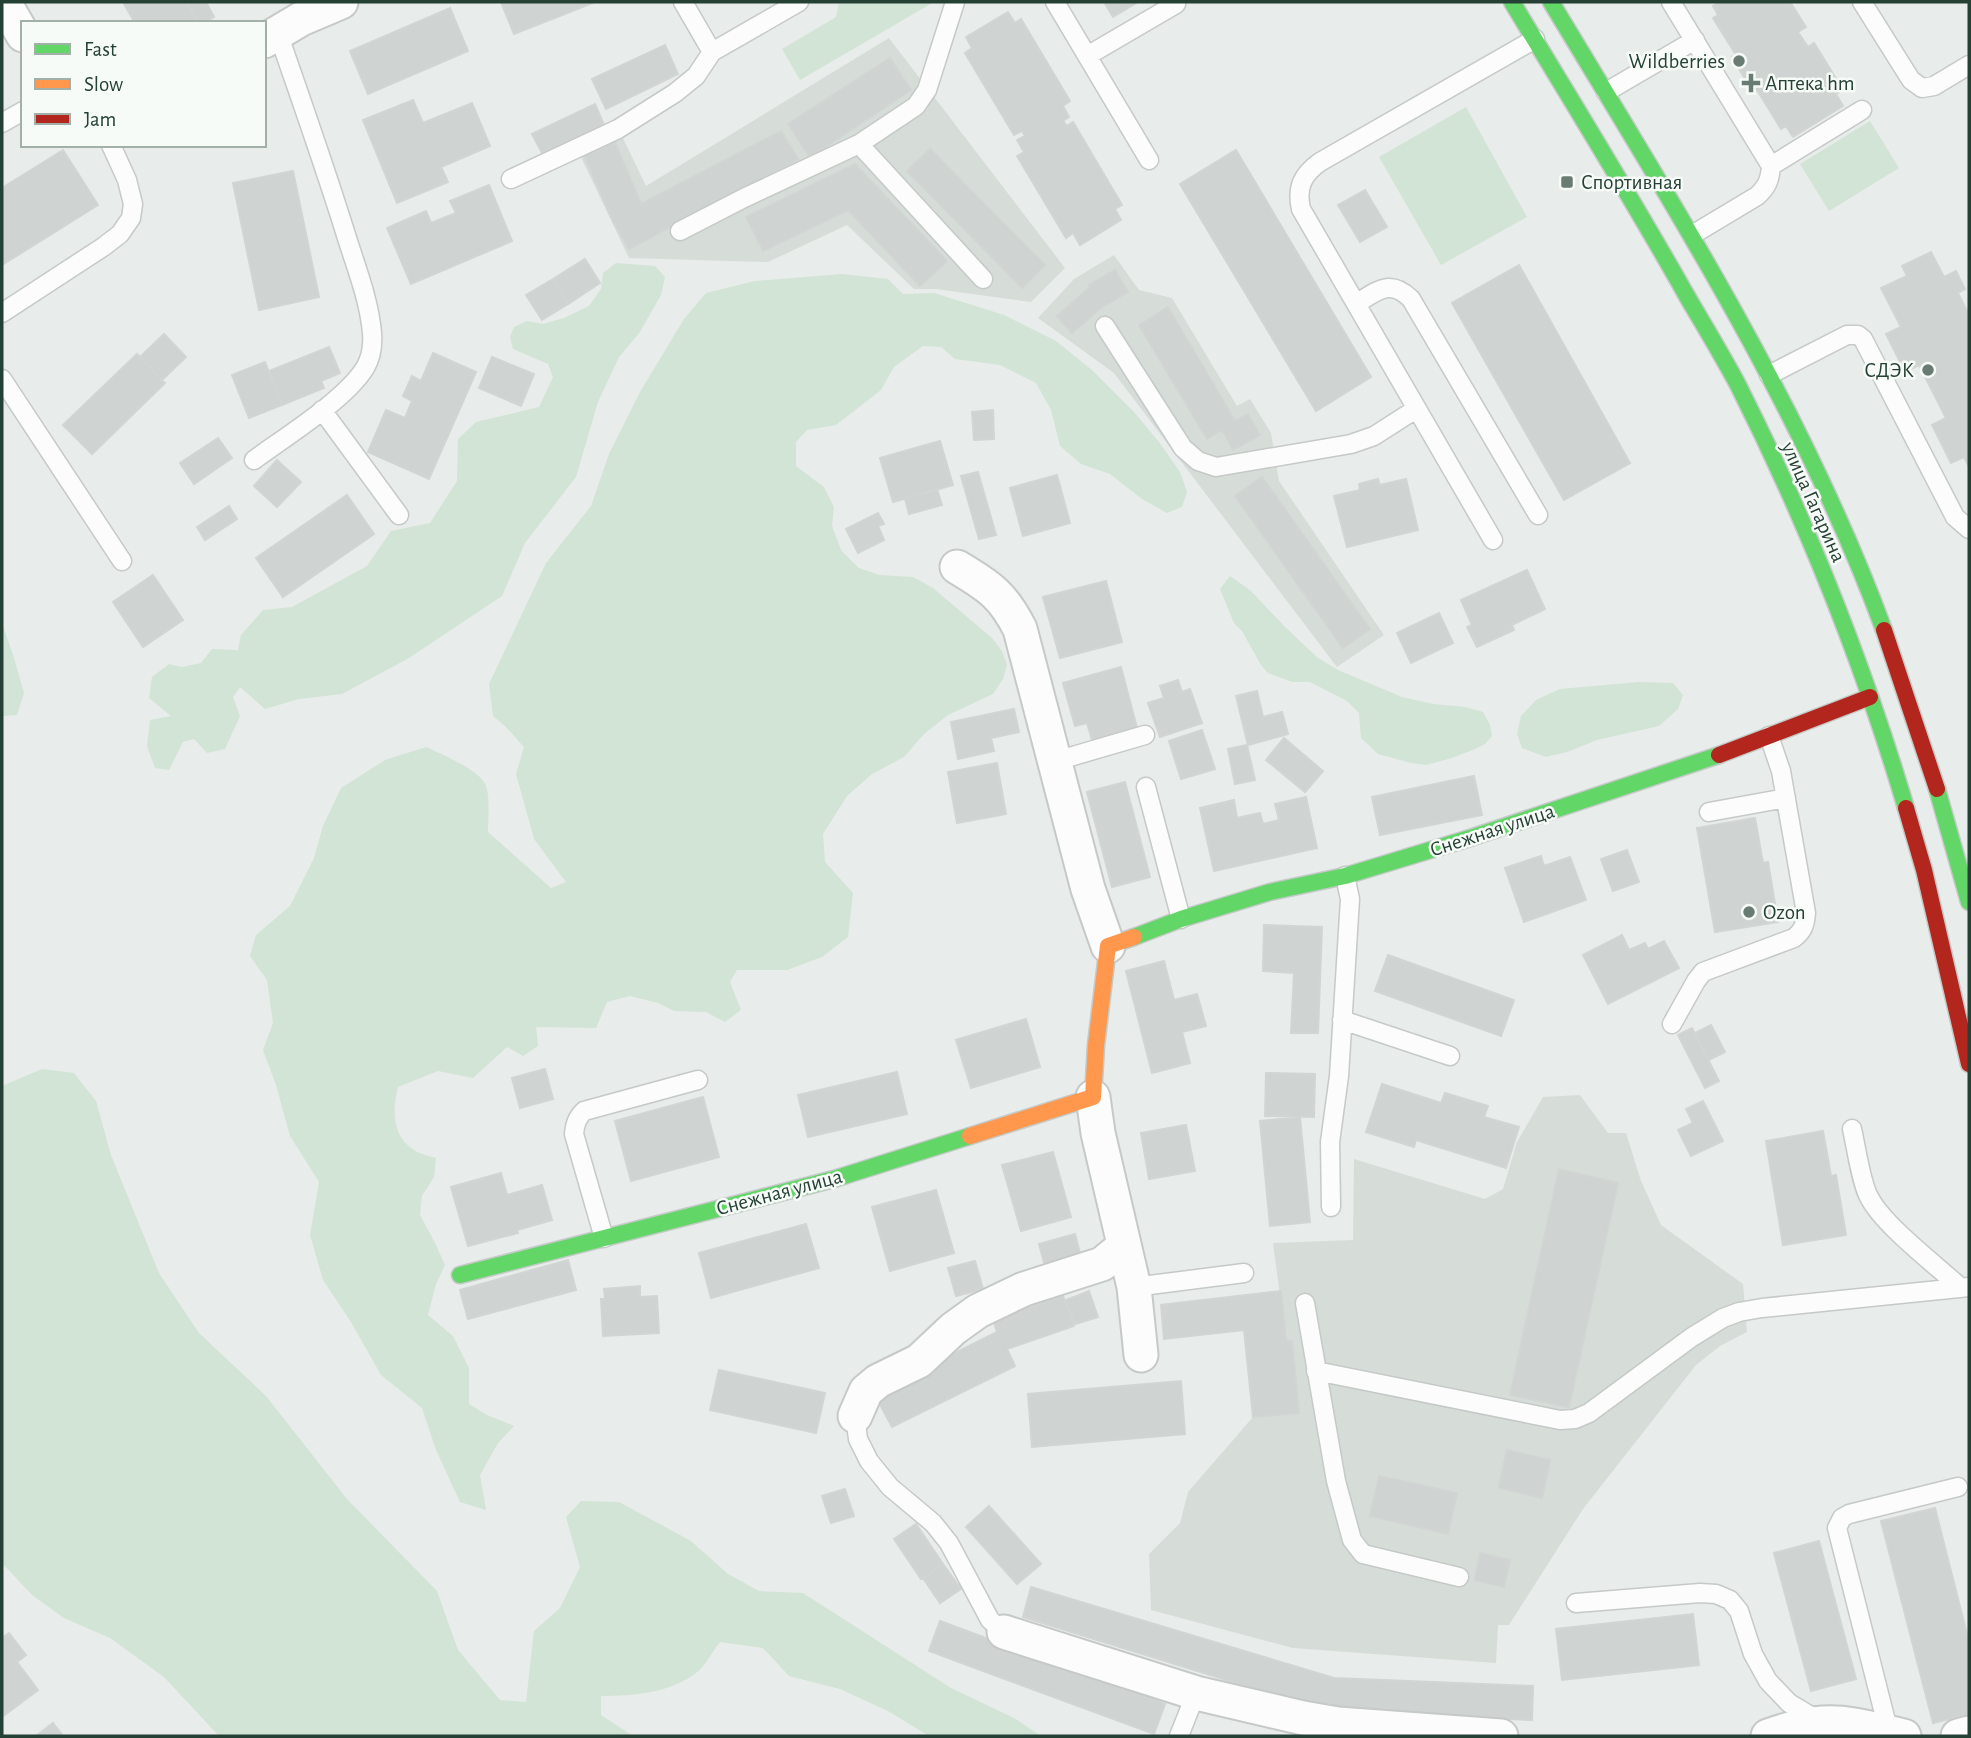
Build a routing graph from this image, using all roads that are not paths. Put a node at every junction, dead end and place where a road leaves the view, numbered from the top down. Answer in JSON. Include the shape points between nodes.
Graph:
{"nodes":[{"id":1,"x":4,"y":2,"type":"edge"},
{"id":2,"x":341,"y":2,"type":"edge"},
{"id":3,"x":683,"y":2,"type":"edge"},
{"id":4,"x":799,"y":2,"type":"edge"},
{"id":5,"x":955,"y":2,"type":"edge"},
{"id":6,"x":1055,"y":2,"type":"edge"},
{"id":7,"x":1512,"y":2,"type":"edge"},
{"id":8,"x":1551,"y":2,"type":"edge"},
{"id":9,"x":1671,"y":2,"type":"edge"},
{"id":10,"x":1862,"y":2,"type":"edge"},
{"id":11,"x":1177,"y":4,"type":"dead end"},
{"id":12,"x":283,"y":24,"type":"edge"},
{"id":13,"x":1549,"y":31,"type":"junction"},
{"id":14,"x":21,"y":32,"type":"edge"},
{"id":15,"x":1695,"y":40,"type":"junction"},
{"id":16,"x":712,"y":52,"type":"junction"},
{"id":17,"x":1087,"y":56,"type":"junction"},
{"id":18,"x":1969,"y":65,"type":"edge"},
{"id":19,"x":1592,"y":101,"type":"junction"},
{"id":20,"x":1862,"y":110,"type":"dead end"},
{"id":21,"x":21,"y":112,"type":"edge"},
{"id":22,"x":2,"y":123,"type":"edge"},
{"id":23,"x":859,"y":144,"type":"junction"},
{"id":24,"x":114,"y":148,"type":"edge"},
{"id":25,"x":1149,"y":160,"type":"dead end"},
{"id":26,"x":1770,"y":166,"type":"junction"},
{"id":27,"x":511,"y":179,"type":"dead end"},
{"id":28,"x":680,"y":231,"type":"dead end"},
{"id":29,"x":1692,"y":235,"type":"junction"},
{"id":30,"x":983,"y":279,"type":"dead end"},
{"id":31,"x":1356,"y":304,"type":"junction"},
{"id":32,"x":2,"y":313,"type":"edge"},
{"id":33,"x":1105,"y":326,"type":"dead end"},
{"id":34,"x":1769,"y":375,"type":"junction"},
{"id":35,"x":2,"y":379,"type":"edge"},
{"id":36,"x":1416,"y":409,"type":"junction"},
{"id":37,"x":322,"y":410,"type":"junction"},
{"id":38,"x":254,"y":460,"type":"dead end"},
{"id":39,"x":399,"y":515,"type":"dead end"},
{"id":40,"x":1538,"y":515,"type":"dead end"},
{"id":41,"x":1969,"y":529,"type":"edge"},
{"id":42,"x":1493,"y":540,"type":"dead end"},
{"id":43,"x":122,"y":561,"type":"dead end"},
{"id":44,"x":957,"y":567,"type":"dead end"},
{"id":45,"x":1887,"y":691,"type":"junction"},
{"id":46,"x":1145,"y":735,"type":"dead end"},
{"id":47,"x":1769,"y":736,"type":"junction"},
{"id":48,"x":1056,"y":761,"type":"junction"},
{"id":49,"x":1146,"y":787,"type":"dead end"},
{"id":50,"x":1786,"y":798,"type":"junction"},
{"id":51,"x":1709,"y":812,"type":"dead end"},
{"id":52,"x":1947,"y":863,"type":"edge"},
{"id":53,"x":1345,"y":876,"type":"junction"},
{"id":54,"x":1969,"y":902,"type":"edge"},
{"id":55,"x":1181,"y":919,"type":"junction"},
{"id":56,"x":1108,"y":946,"type":"junction"},
{"id":57,"x":1342,"y":1020,"type":"junction"},
{"id":58,"x":1672,"y":1024,"type":"dead end"},
{"id":59,"x":1450,"y":1056,"type":"dead end"},
{"id":60,"x":1969,"y":1064,"type":"edge"},
{"id":61,"x":698,"y":1080,"type":"dead end"},
{"id":62,"x":1093,"y":1097,"type":"junction"},
{"id":63,"x":1852,"y":1129,"type":"dead end"},
{"id":64,"x":1331,"y":1207,"type":"dead end"},
{"id":65,"x":604,"y":1238,"type":"junction"},
{"id":66,"x":1124,"y":1246,"type":"junction"},
{"id":67,"x":1244,"y":1273,"type":"dead end"},
{"id":68,"x":460,"y":1275,"type":"dead end"},
{"id":69,"x":1134,"y":1287,"type":"junction"},
{"id":70,"x":1965,"y":1287,"type":"edge"},
{"id":71,"x":1305,"y":1303,"type":"dead end"},
{"id":72,"x":1141,"y":1355,"type":"dead end"},
{"id":73,"x":1316,"y":1371,"type":"junction"},
{"id":74,"x":855,"y":1416,"type":"joint"},
{"id":75,"x":1958,"y":1487,"type":"dead end"},
{"id":76,"x":1459,"y":1577,"type":"dead end"},
{"id":77,"x":1576,"y":1603,"type":"dead end"},
{"id":78,"x":1004,"y":1632,"type":"joint"},
{"id":79,"x":1196,"y":1693,"type":"junction"},
{"id":80,"x":1822,"y":1723,"type":"junction"},
{"id":81,"x":1896,"y":1734,"type":"edge"},
{"id":82,"x":1969,"y":1734,"type":"edge"},
{"id":83,"x":1179,"y":1736,"type":"edge"},
{"id":84,"x":1501,"y":1736,"type":"edge"},
{"id":85,"x":1768,"y":1736,"type":"edge"},
{"id":86,"x":1958,"y":1736,"type":"edge"}],
"edges":[{"from":1,"to":14,"type":"street"},
{"from":2,"to":12,"type":"street"},
{"from":3,"to":16,"type":"lane"},
{"from":4,"to":16,"type":"lane"},
{"from":5,"to":23,"type":"lane","via":[[927,90],[916,106]]},
{"from":6,"to":17,"type":"lane"},
{"from":7,"to":13,"type":"main road","name":"улица Гагарина"},
{"from":8,"to":13,"type":"main road","name":"улица Гагарина"},
{"from":9,"to":15,"type":"lane"},
{"from":10,"to":18,"type":"lane","via":[[1910,80],[1923,88]]},
{"from":11,"to":17,"type":"lane"},
{"from":12,"to":37,"type":"lane","via":[[368,306],[373,336],[365,368]]},
{"from":13,"to":19,"type":"main road","name":"улица Гагарина"},
{"from":13,"to":19,"type":"main road","name":"улица Гагарина"},
{"from":13,"to":31,"type":"lane","via":[[1305,174],[1299,189],[1301,208]]},
{"from":15,"to":19,"type":"lane"},
{"from":15,"to":26,"type":"lane"},
{"from":16,"to":27,"type":"lane","via":[[696,76],[675,93],[618,129]]},
{"from":17,"to":25,"type":"lane"},
{"from":19,"to":29,"type":"main road","name":"улица Гагарина"},
{"from":19,"to":45,"type":"main road","name":"улица Гагарина","via":[[1663,253],[1737,384],[1797,509],[1843,624]]},
{"from":20,"to":26,"type":"lane"},
{"from":21,"to":22,"type":"lane"},
{"from":23,"to":28,"type":"lane"},
{"from":23,"to":30,"type":"lane"},
{"from":24,"to":32,"type":"lane","via":[[133,204],[131,218],[103,247]]},
{"from":26,"to":29,"type":"lane","via":[[1770,178],[1757,196]]},
{"from":29,"to":34,"type":"main road","name":"улица Гагарина"},
{"from":31,"to":36,"type":"lane"},
{"from":31,"to":40,"type":"lane","via":[[1394,287],[1411,299]]},
{"from":33,"to":36,"type":"lane","via":[[1183,448],[1198,461],[1216,467],[1351,444],[1374,436]]},
{"from":34,"to":41,"type":"lane","via":[[1847,335],[1858,335],[1955,517]]},
{"from":34,"to":45,"type":"main road","name":"улица Гагарина","via":[[1829,494],[1869,592]]},
{"from":35,"to":43,"type":"lane"},
{"from":36,"to":42,"type":"lane"},
{"from":37,"to":38,"type":"lane"},
{"from":37,"to":39,"type":"lane"},
{"from":44,"to":48,"type":"street","via":[[987,585],[1010,608],[1020,629]]},
{"from":45,"to":47,"type":"main road","name":"Снежная улица"},
{"from":45,"to":52,"type":"main road","name":"улица Гагарина"},
{"from":45,"to":52,"type":"main road","name":"улица Гагарина","via":[[1929,762]]},
{"from":46,"to":48,"type":"lane"},
{"from":47,"to":50,"type":"lane"},
{"from":47,"to":53,"type":"main road","name":"Снежная улица"},
{"from":48,"to":56,"type":"street","via":[[1088,889]]},
{"from":49,"to":55,"type":"lane"},
{"from":50,"to":51,"type":"lane"},
{"from":50,"to":58,"type":"lane","via":[[1806,914],[1802,931],[1703,972]]},
{"from":52,"to":54,"type":"main road","name":"улица Гагарина"},
{"from":52,"to":60,"type":"main road","name":"улица Гагарина"},
{"from":53,"to":55,"type":"main road","name":"Снежная улица","via":[[1270,892]]},
{"from":53,"to":57,"type":"lane","via":[[1350,899]]},
{"from":55,"to":56,"type":"main road","name":"Снежная улица"},
{"from":56,"to":62,"type":"main road"},
{"from":57,"to":59,"type":"lane"},
{"from":57,"to":64,"type":"lane","via":[[1330,1142]]},
{"from":61,"to":65,"type":"lane","via":[[579,1116],[574,1134]]},
{"from":62,"to":65,"type":"main road","name":"Снежная улица","via":[[834,1179]]},
{"from":62,"to":66,"type":"street"},
{"from":63,"to":70,"type":"lane","via":[[1872,1202],[1896,1229]]},
{"from":65,"to":68,"type":"main road","name":"Снежная улица"},
{"from":66,"to":69,"type":"street"},
{"from":66,"to":74,"type":"street","via":[[1102,1264],[1024,1289],[978,1311],[919,1361],[866,1391]]},
{"from":67,"to":69,"type":"lane"},
{"from":69,"to":72,"type":"street"},
{"from":70,"to":73,"type":"lane","via":[[1739,1312],[1692,1337],[1575,1419],[1559,1420]]},
{"from":71,"to":73,"type":"lane"},
{"from":73,"to":76,"type":"lane","via":[[1352,1541],[1363,1554]]},
{"from":74,"to":78,"type":"lane","via":[[858,1439],[869,1461],[890,1487],[933,1522],[989,1620]]},
{"from":75,"to":81,"type":"lane","via":[[1849,1514],[1838,1528]]},
{"from":77,"to":80,"type":"lane","via":[[1700,1593],[1730,1600],[1768,1681],[1789,1703]]},
{"from":78,"to":79,"type":"street"},
{"from":79,"to":83,"type":"lane"},
{"from":79,"to":84,"type":"street","via":[[1338,1724]]},
{"from":80,"to":81,"type":"street"},
{"from":80,"to":85,"type":"street"},
{"from":82,"to":86,"type":"street"}]}
